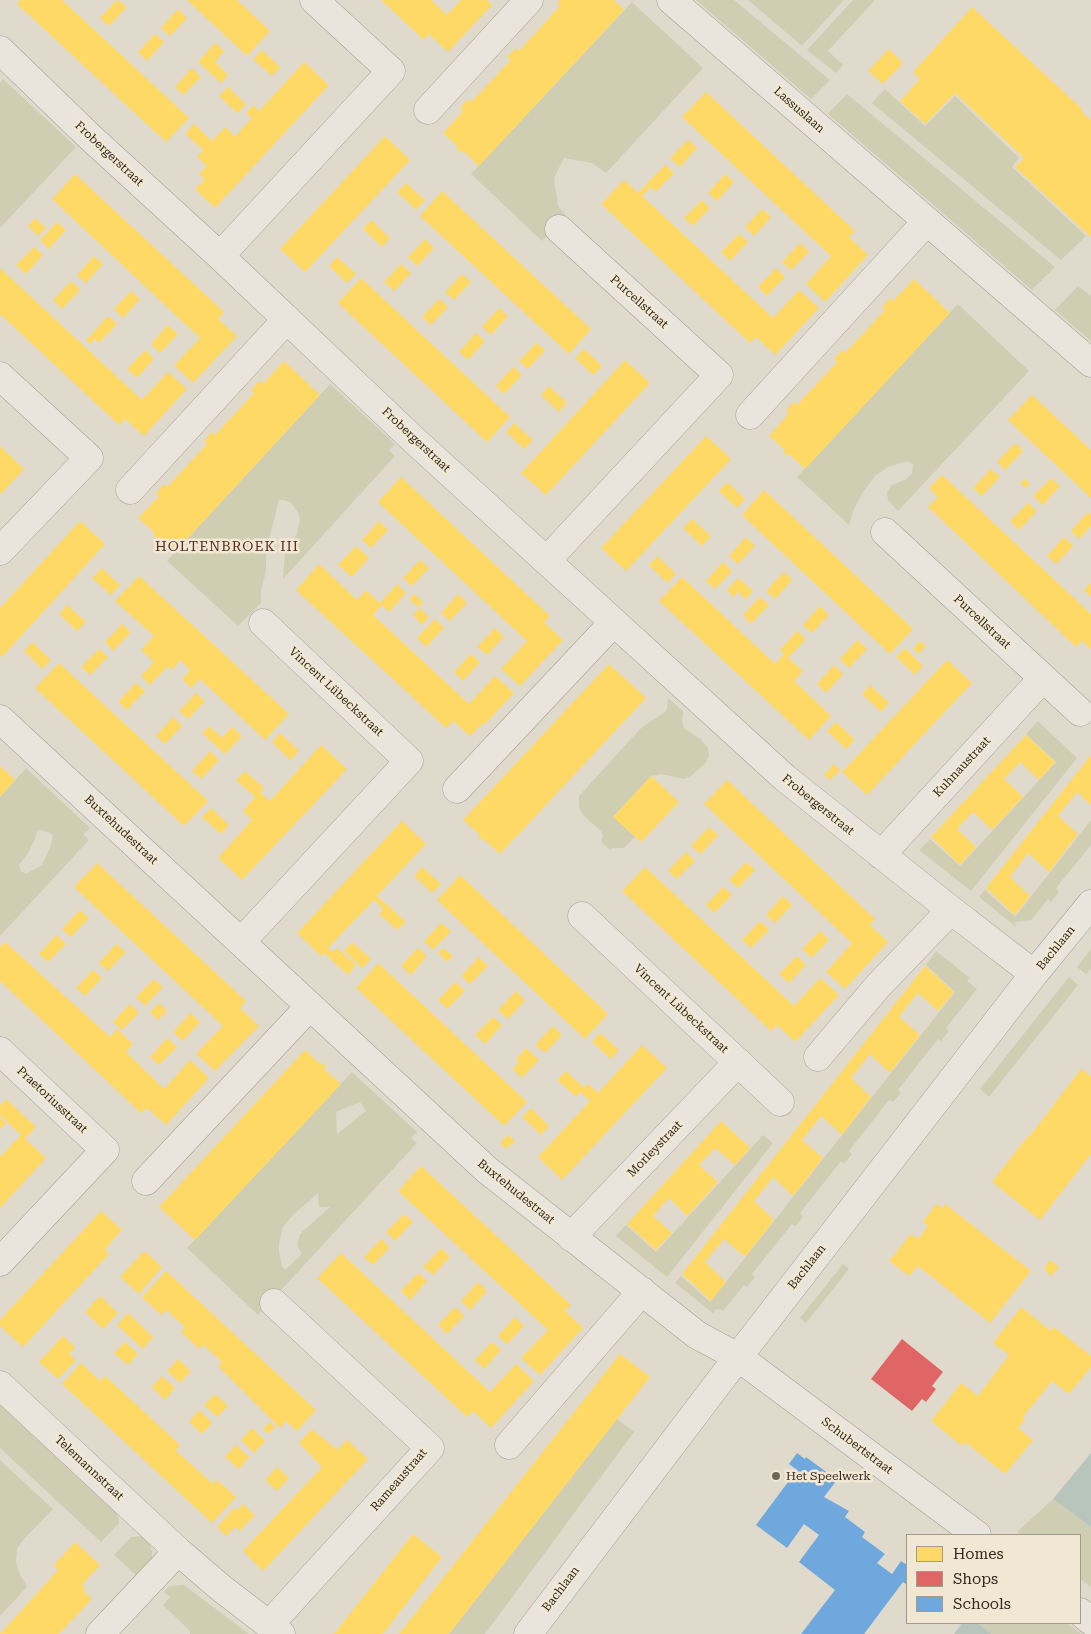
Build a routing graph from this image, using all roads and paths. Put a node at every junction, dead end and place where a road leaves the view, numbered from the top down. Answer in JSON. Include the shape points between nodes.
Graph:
{"nodes":[{"id":1,"x":314,"y":0,"type":"edge"},
{"id":2,"x":529,"y":0,"type":"edge"},
{"id":3,"x":671,"y":0,"type":"edge"},
{"id":4,"x":0,"y":50,"type":"edge"},
{"id":5,"x":428,"y":110,"type":"dead end"},
{"id":6,"x":927,"y":221,"type":"junction"},
{"id":7,"x":559,"y":229,"type":"dead end"},
{"id":8,"x":220,"y":256,"type":"junction"},
{"id":9,"x":287,"y":318,"type":"junction"},
{"id":10,"x":1091,"y":363,"type":"edge"},
{"id":11,"x":0,"y":376,"type":"edge"},
{"id":12,"x":750,"y":415,"type":"dead end"},
{"id":13,"x":130,"y":490,"type":"dead end"},
{"id":14,"x":885,"y":532,"type":"dead end"},
{"id":15,"x":0,"y":551,"type":"edge"},
{"id":16,"x":547,"y":560,"type":"junction"},
{"id":17,"x":614,"y":622,"type":"junction"},
{"id":18,"x":263,"y":623,"type":"dead end"},
{"id":19,"x":1043,"y":678,"type":"junction"},
{"id":20,"x":1080,"y":712,"type":"dead end"},
{"id":21,"x":0,"y":719,"type":"edge"},
{"id":22,"x":457,"y":789,"type":"dead end"},
{"id":23,"x":880,"y":855,"type":"junction"},
{"id":24,"x":1091,"y":904,"type":"edge"},
{"id":25,"x":950,"y":910,"type":"junction"},
{"id":26,"x":582,"y":916,"type":"dead end"},
{"id":27,"x":241,"y":942,"type":"junction"},
{"id":28,"x":1034,"y":974,"type":"junction"},
{"id":29,"x":310,"y":1006,"type":"junction"},
{"id":30,"x":0,"y":1051,"type":"edge"},
{"id":31,"x":818,"y":1057,"type":"dead end"},
{"id":32,"x":738,"y":1062,"type":"junction"},
{"id":33,"x":780,"y":1102,"type":"dead end"},
{"id":34,"x":146,"y":1181,"type":"dead end"},
{"id":35,"x":571,"y":1237,"type":"junction"},
{"id":36,"x":0,"y":1262,"type":"edge"},
{"id":37,"x":642,"y":1292,"type":"junction"},
{"id":38,"x":274,"y":1303,"type":"dead end"},
{"id":39,"x":738,"y":1356,"type":"junction"},
{"id":40,"x":0,"y":1385,"type":"edge"},
{"id":41,"x":509,"y":1444,"type":"dead end"},
{"id":42,"x":976,"y":1534,"type":"edge"},
{"id":43,"x":178,"y":1551,"type":"junction"},
{"id":44,"x":1081,"y":1613,"type":"edge"},
{"id":45,"x":1091,"y":1621,"type":"edge"},
{"id":46,"x":275,"y":1630,"type":"edge"},
{"id":47,"x":100,"y":1634,"type":"edge"},
{"id":48,"x":528,"y":1634,"type":"edge"}],
"edges":[{"from":1,"to":8,"type":"street","via":[[392,71]]},
{"from":2,"to":5,"type":"street"},
{"from":3,"to":6,"type":"street","name":"Lassuslaan"},
{"from":4,"to":8,"type":"street","name":"Frobergerstraat"},
{"from":6,"to":10,"type":"street","name":"Lassuslaan"},
{"from":6,"to":12,"type":"street"},
{"from":7,"to":16,"type":"street","name":"Purcellstraat","via":[[719,375]]},
{"from":8,"to":9,"type":"street","name":"Frobergerstraat"},
{"from":9,"to":13,"type":"street"},
{"from":9,"to":16,"type":"street","name":"Frobergerstraat"},
{"from":11,"to":15,"type":"street","via":[[89,458]]},
{"from":14,"to":19,"type":"street","name":"Purcellstraat"},
{"from":16,"to":17,"type":"street","name":"Frobergerstraat"},
{"from":17,"to":22,"type":"street"},
{"from":17,"to":23,"type":"street","name":"Frobergerstraat","via":[[785,778]]},
{"from":18,"to":27,"type":"street","name":"Vincent Lübeckstraat","via":[[409,762]]},
{"from":19,"to":20,"type":"street","name":"Purcellstraat"},
{"from":19,"to":23,"type":"street","name":"Kuhnaustraat"},
{"from":21,"to":27,"type":"street","name":"Buxtehudestraat"},
{"from":23,"to":25,"type":"street","name":"Frobergerstraat"},
{"from":24,"to":28,"type":"street","name":"Bachlaan"},
{"from":25,"to":28,"type":"street","name":"Frobergerstraat"},
{"from":25,"to":31,"type":"street","via":[[878,986]]},
{"from":26,"to":32,"type":"street","name":"Vincent Lübeckstraat"},
{"from":27,"to":29,"type":"street","name":"Buxtehudestraat"},
{"from":28,"to":39,"type":"street","name":"Bachlaan"},
{"from":29,"to":34,"type":"street"},
{"from":29,"to":35,"type":"street","name":"Buxtehudestraat","via":[[487,1170]]},
{"from":30,"to":36,"type":"street","name":"Praetoriusstraat","via":[[105,1150]]},
{"from":32,"to":33,"type":"street","name":"Vincent Lübeckstraat"},
{"from":32,"to":35,"type":"street","name":"Morleystraat"},
{"from":35,"to":37,"type":"street","name":"Buxtehudestraat"},
{"from":37,"to":39,"type":"street","name":"Buxtehudestraat","via":[[697,1335]]},
{"from":37,"to":41,"type":"street"},
{"from":38,"to":46,"type":"street","name":"Rameaustraat","via":[[430,1448]]},
{"from":39,"to":42,"type":"street","name":"Schubertstraat"},
{"from":39,"to":48,"type":"street","name":"Bachlaan"},
{"from":40,"to":43,"type":"street","name":"Telemannstraat"},
{"from":43,"to":46,"type":"street","name":"Telemannstraat"},
{"from":43,"to":47,"type":"street"},
{"from":44,"to":45,"type":"street"}]}
